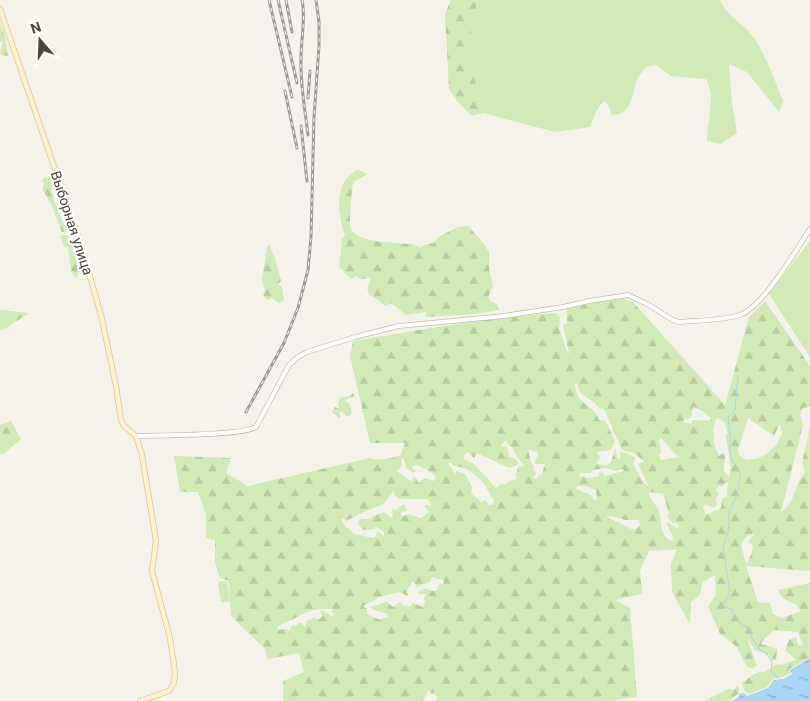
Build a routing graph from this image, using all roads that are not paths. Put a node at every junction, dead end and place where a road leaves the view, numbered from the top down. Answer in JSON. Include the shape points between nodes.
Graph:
{"nodes":[{"id":1,"x":0,"y":9,"type":"edge"},
{"id":2,"x":810,"y":229,"type":"edge"},
{"id":3,"x":136,"y":436,"type":"junction"},
{"id":4,"x":140,"y":701,"type":"edge"}],
"edges":[{"from":1,"to":3,"type":"main road","name":"Выборная улица","via":[[81,245],[101,315],[121,420]]},
{"from":2,"to":3,"type":"street","via":[[762,298],[742,314],[679,322],[628,295],[504,316],[399,326],[298,357],[289,365],[256,426],[250,430]]},
{"from":3,"to":4,"type":"main road","via":[[154,530],[156,547],[152,571],[176,672],[169,691]]}]}
